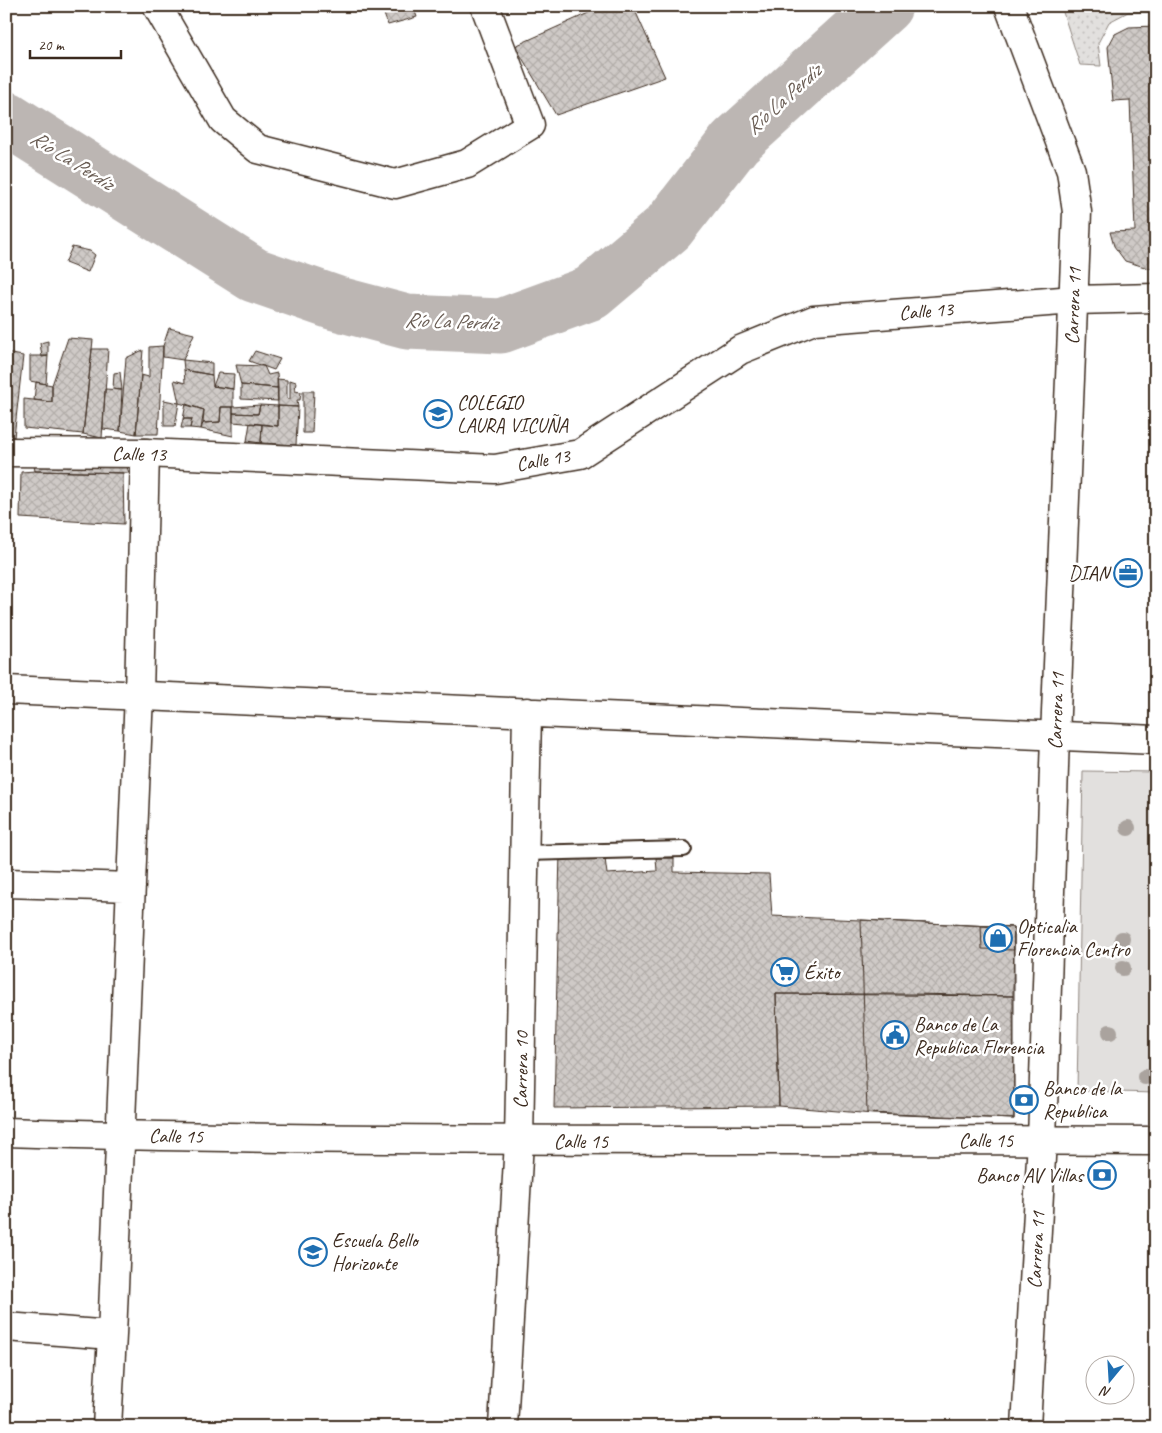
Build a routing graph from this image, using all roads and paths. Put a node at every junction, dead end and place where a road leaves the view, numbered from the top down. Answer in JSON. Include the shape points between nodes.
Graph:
{"nodes":[{"id":1,"x":157,"y":6,"type":"edge"},
{"id":2,"x":485,"y":6,"type":"edge"},
{"id":3,"x":1009,"y":6,"type":"edge"},
{"id":4,"x":1156,"y":298,"type":"edge"},
{"id":5,"x":1074,"y":300,"type":"junction"},
{"id":6,"x":6,"y":452,"type":"edge"},
{"id":7,"x":145,"y":453,"type":"junction"},
{"id":8,"x":6,"y":690,"type":"edge"},
{"id":9,"x":139,"y":694,"type":"junction"},
{"id":10,"x":527,"y":712,"type":"junction"},
{"id":11,"x":1055,"y":736,"type":"junction"},
{"id":12,"x":1156,"y":740,"type":"edge"},
{"id":13,"x":684,"y":849,"type":"dead end"},
{"id":14,"x":525,"y":853,"type":"junction"},
{"id":15,"x":6,"y":883,"type":"edge"},
{"id":16,"x":131,"y":887,"type":"junction"},
{"id":17,"x":6,"y":1132,"type":"edge"},
{"id":18,"x":120,"y":1136,"type":"junction"},
{"id":19,"x":1042,"y":1140,"type":"junction"},
{"id":20,"x":519,"y":1141,"type":"junction"},
{"id":21,"x":1156,"y":1141,"type":"edge"},
{"id":22,"x":6,"y":1327,"type":"edge"},
{"id":23,"x":112,"y":1334,"type":"junction"},
{"id":24,"x":107,"y":1427,"type":"edge"},
{"id":25,"x":503,"y":1427,"type":"edge"},
{"id":26,"x":1026,"y":1427,"type":"edge"}],
"edges":[{"from":1,"to":2,"type":"street","via":[[223,120],[258,149],[395,184],[467,164],[530,125]]},
{"from":3,"to":5,"type":"street","name":"Carrera 11","via":[[1071,171],[1077,212]]},
{"from":4,"to":5,"type":"street","name":"Calle 13"},
{"from":5,"to":7,"type":"street","name":"Calle 13","via":[[814,320],[740,350],[580,454],[494,469]]},
{"from":5,"to":11,"type":"street","name":"Carrera 11"},
{"from":6,"to":7,"type":"street","name":"Calle 13"},
{"from":7,"to":9,"type":"street"},
{"from":8,"to":9,"type":"street"},
{"from":9,"to":10,"type":"street"},
{"from":9,"to":16,"type":"street"},
{"from":10,"to":11,"type":"street"},
{"from":10,"to":14,"type":"street","name":"Carrera 10"},
{"from":11,"to":12,"type":"street"},
{"from":11,"to":19,"type":"street","name":"Carrera 11"},
{"from":13,"to":14,"type":"lane"},
{"from":14,"to":20,"type":"street","name":"Carrera 10"},
{"from":15,"to":16,"type":"street"},
{"from":16,"to":18,"type":"street"},
{"from":17,"to":18,"type":"street","name":"Calle 15"},
{"from":18,"to":20,"type":"street","name":"Calle 15"},
{"from":18,"to":23,"type":"street"},
{"from":19,"to":20,"type":"street","name":"Calle 15"},
{"from":19,"to":21,"type":"street","name":"Calle 15"},
{"from":19,"to":26,"type":"street","name":"Carrera 11"},
{"from":20,"to":25,"type":"street","name":"Carrera 10"},
{"from":22,"to":23,"type":"street"},
{"from":23,"to":24,"type":"street"}]}
